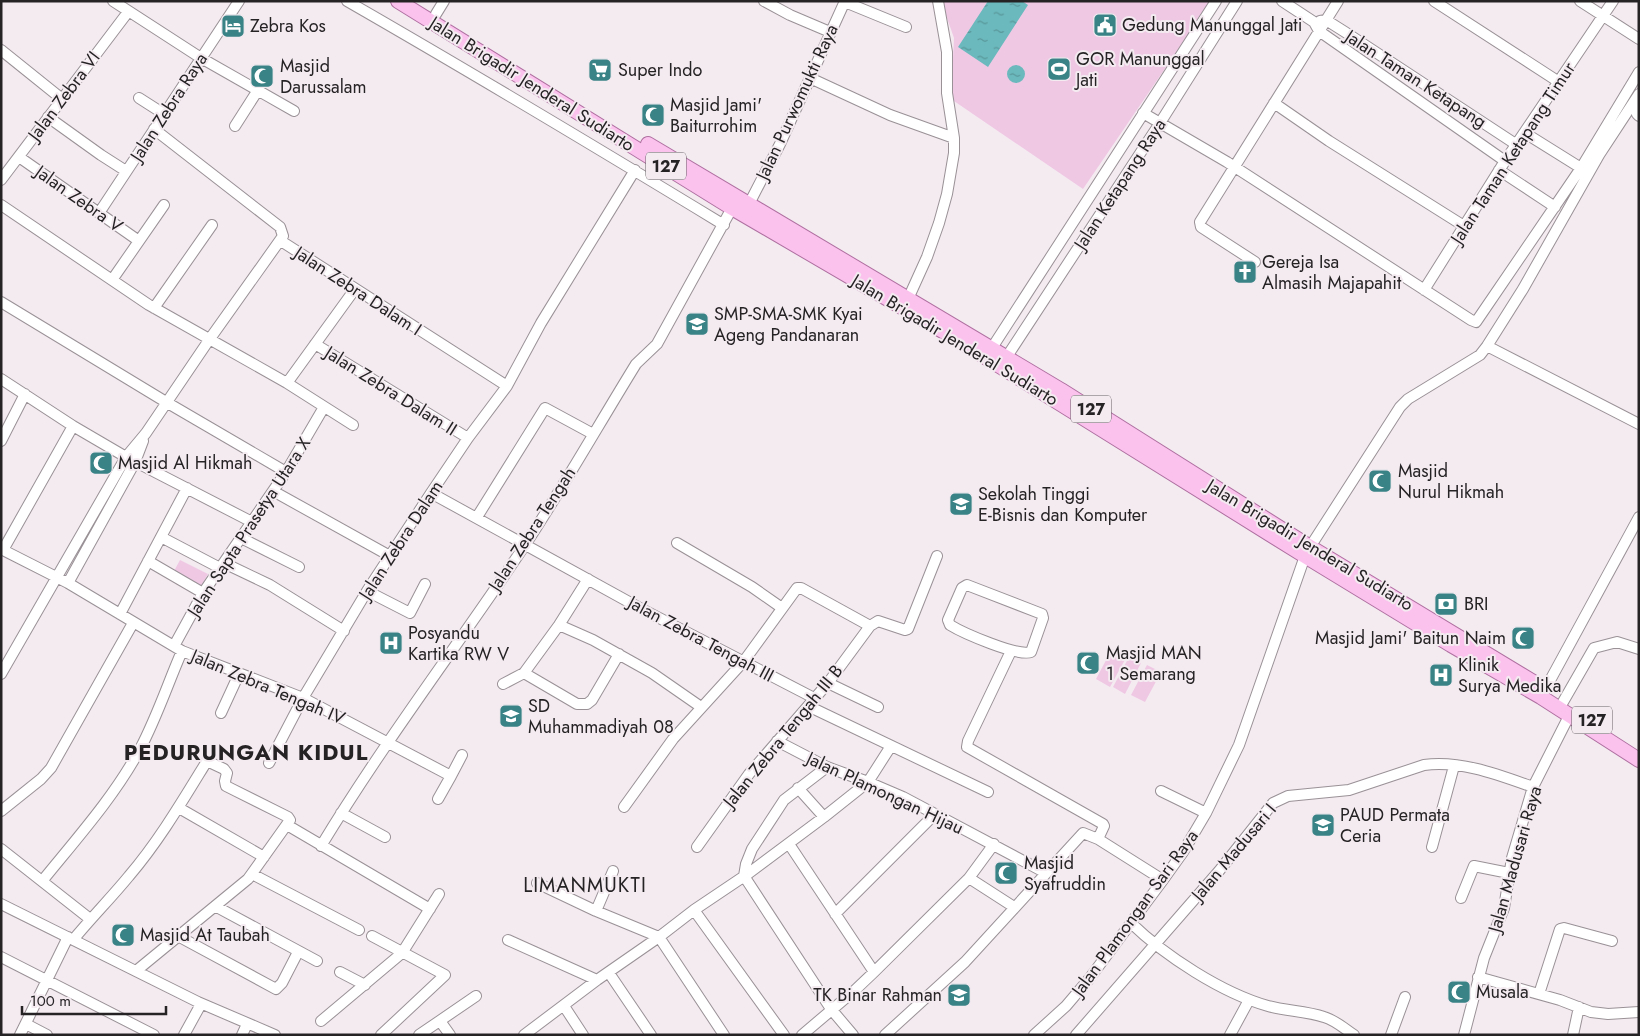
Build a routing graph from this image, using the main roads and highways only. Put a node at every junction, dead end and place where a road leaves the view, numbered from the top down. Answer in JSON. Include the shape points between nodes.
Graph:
{"nodes":[{"id":1,"x":398,"y":1,"type":"edge"},
{"id":2,"x":413,"y":1,"type":"edge"},
{"id":3,"x":988,"y":353,"type":"junction"},
{"id":4,"x":1543,"y":693,"type":"junction"},
{"id":5,"x":1639,"y":750,"type":"edge"},
{"id":6,"x":1639,"y":760,"type":"edge"}],
"edges":[{"from":1,"to":3,"type":"main road","name":"Jalan Brigadir Jenderal Sudiarto","number":"127","via":[[732,208]]},
{"from":2,"to":3,"type":"main road","name":"Jalan Brigadir Jenderal Sudiarto","number":"127","via":[[908,299]]},
{"from":3,"to":4,"type":"main road","name":"Jalan Brigadir Jenderal Sudiarto","number":"127","via":[[1061,390],[1308,551]]},
{"from":4,"to":5,"type":"main road","name":"Jalan Brigadir Jenderal Sudiarto","number":"127"},
{"from":4,"to":6,"type":"main road","name":"Jalan Brigadir Jenderal Sudiarto","number":"127","via":[[1570,716]]}]}
